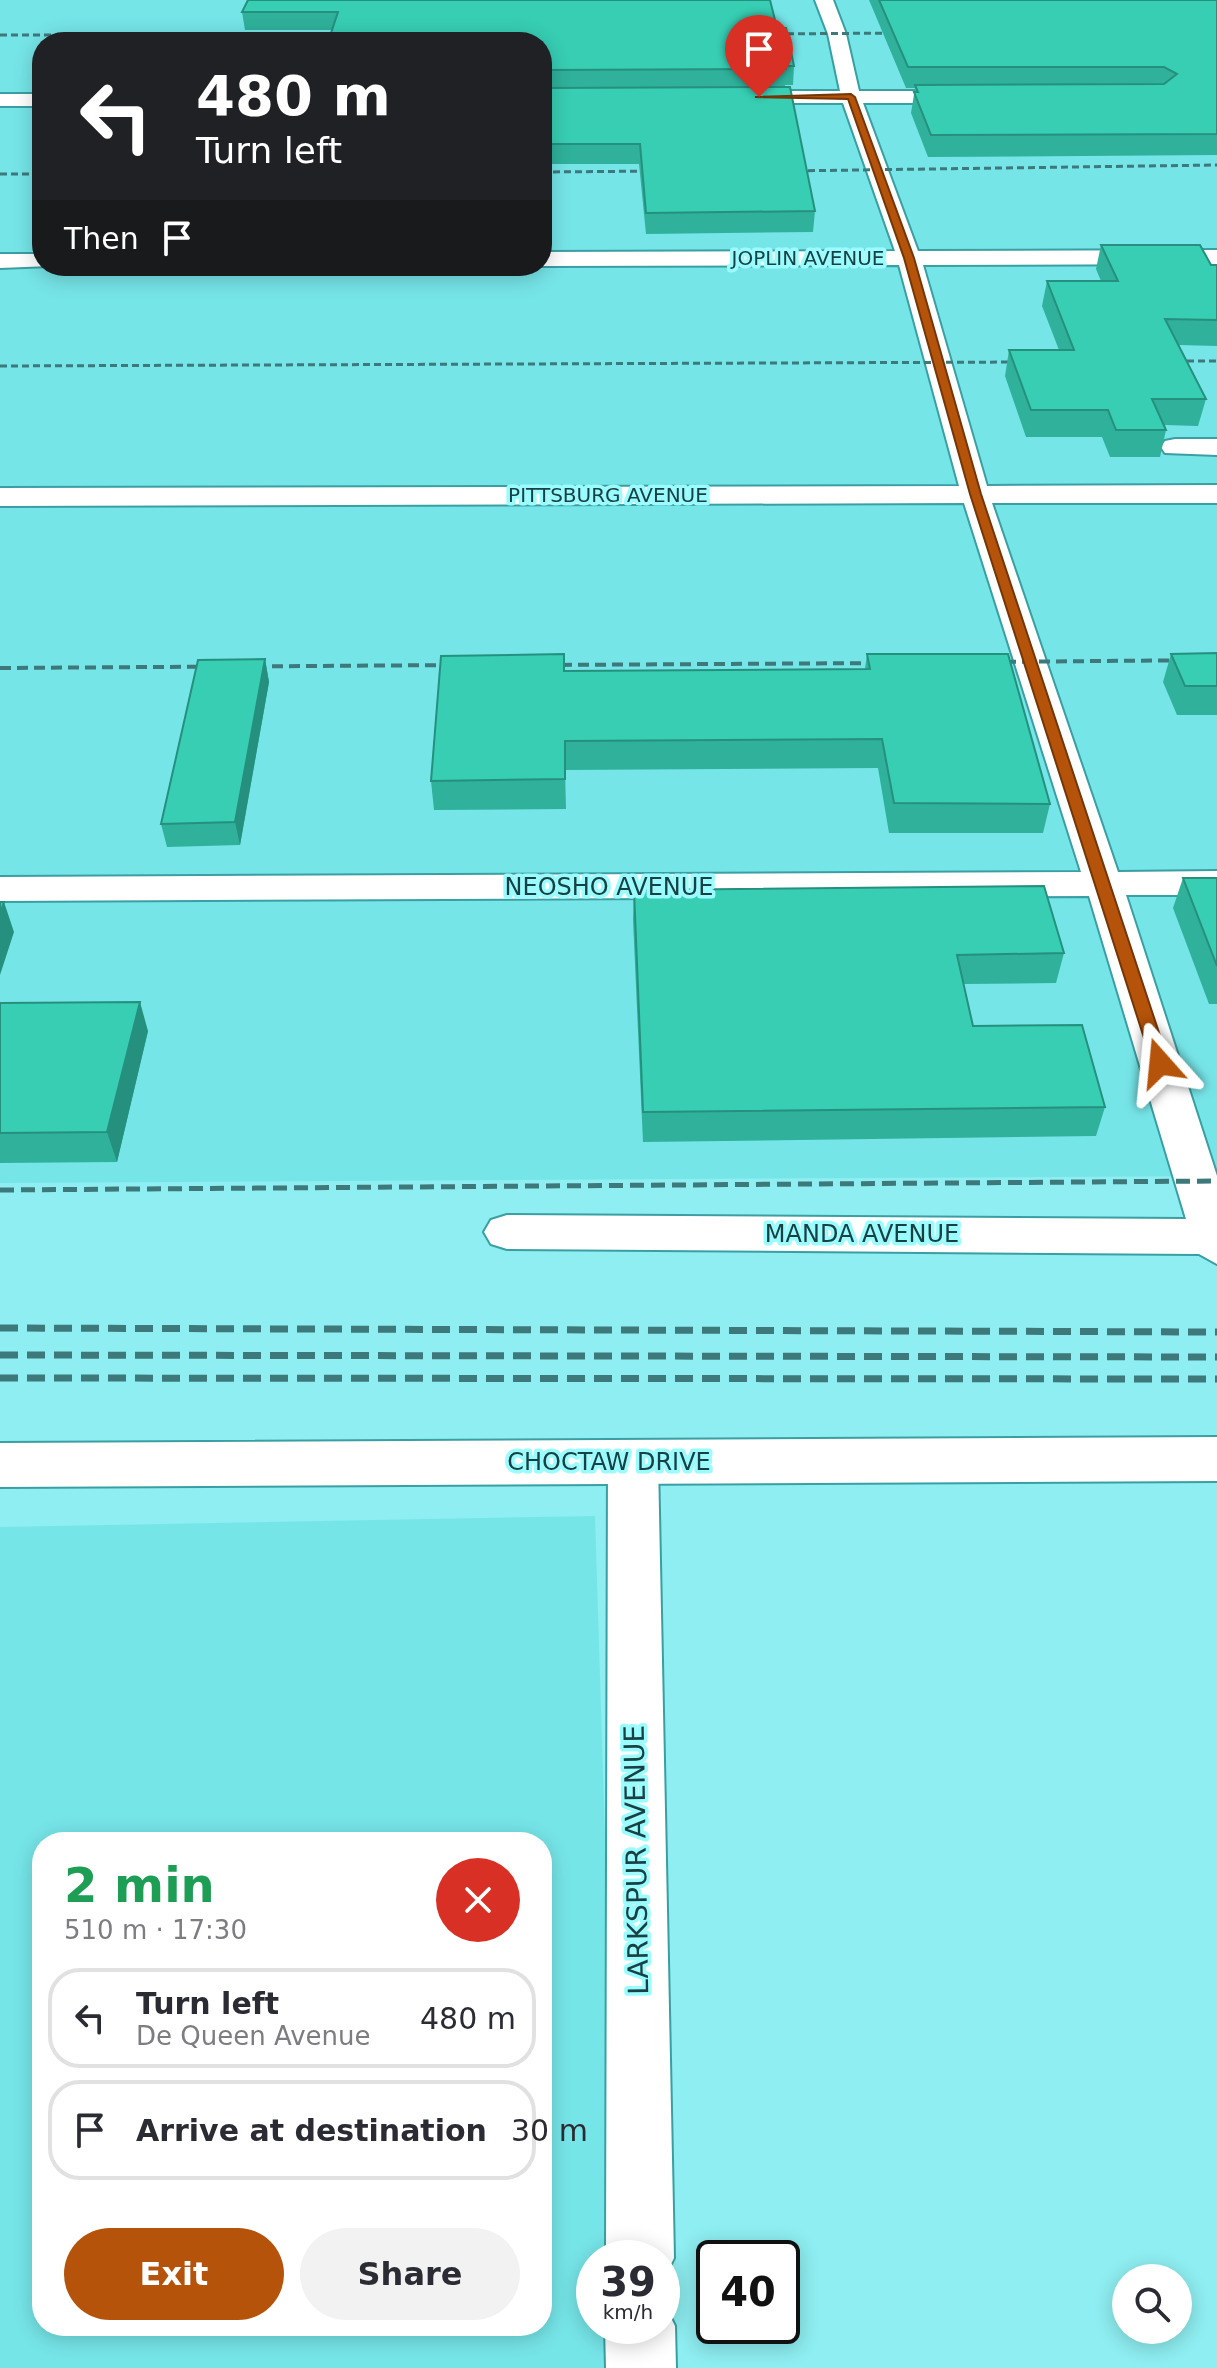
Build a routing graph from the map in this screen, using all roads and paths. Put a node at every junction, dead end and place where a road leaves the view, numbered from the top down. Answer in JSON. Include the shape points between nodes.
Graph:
{"nodes":[{"id":1,"x":824,"y":0,"type":"edge"},
{"id":2,"x":712,"y":97,"type":"edge"},
{"id":3,"x":851,"y":97,"type":"junction"},
{"id":4,"x":989,"y":97,"type":"edge"},
{"id":5,"x":0,"y":100,"type":"edge"},
{"id":6,"x":32,"y":100,"type":"edge"},
{"id":7,"x":1217,"y":257,"type":"edge"},
{"id":8,"x":909,"y":258,"type":"junction"},
{"id":9,"x":552,"y":259,"type":"edge"},
{"id":10,"x":0,"y":261,"type":"edge"},
{"id":11,"x":32,"y":261,"type":"edge"},
{"id":12,"x":1175,"y":447,"type":"dead end"},
{"id":13,"x":1217,"y":447,"type":"edge"},
{"id":14,"x":975,"y":494,"type":"junction"},
{"id":15,"x":1217,"y":494,"type":"edge"},
{"id":16,"x":0,"y":497,"type":"edge"},
{"id":17,"x":1217,"y":883,"type":"edge"},
{"id":18,"x":1104,"y":884,"type":"junction"},
{"id":19,"x":0,"y":889,"type":"edge"},
{"id":20,"x":507,"y":1232,"type":"dead end"},
{"id":21,"x":1216,"y":1240,"type":"edge"},
{"id":22,"x":1217,"y":1459,"type":"edge"},
{"id":23,"x":633,"y":1462,"type":"junction"},
{"id":24,"x":0,"y":1465,"type":"edge"},
{"id":25,"x":640,"y":2240,"type":"edge"},
{"id":26,"x":640,"y":2344,"type":"edge"},
{"id":27,"x":641,"y":2368,"type":"edge"}],
"edges":[{"from":1,"to":3,"type":"street"},
{"from":2,"to":3,"type":"street"},
{"from":3,"to":4,"type":"street"},
{"from":3,"to":8,"type":"street"},
{"from":5,"to":6,"type":"street"},
{"from":7,"to":8,"type":"street","name":"JOPLIN AVENUE"},
{"from":8,"to":9,"type":"street","name":"JOPLIN AVENUE"},
{"from":8,"to":14,"type":"street"},
{"from":10,"to":11,"type":"street"},
{"from":12,"to":13,"type":"street"},
{"from":14,"to":15,"type":"street","name":"PITTSBURG AVENUE"},
{"from":14,"to":16,"type":"street","name":"PITTSBURG AVENUE"},
{"from":14,"to":18,"type":"street"},
{"from":17,"to":18,"type":"street","name":"NEOSHO AVENUE"},
{"from":18,"to":19,"type":"street","name":"NEOSHO AVENUE"},
{"from":18,"to":21,"type":"street"},
{"from":20,"to":21,"type":"street","name":"MANDA AVENUE"},
{"from":22,"to":23,"type":"street","name":"CHOCTAW DRIVE"},
{"from":23,"to":24,"type":"street","name":"CHOCTAW DRIVE"},
{"from":23,"to":25,"type":"street","name":"LARKSPUR AVENUE"},
{"from":26,"to":27,"type":"street"}]}
